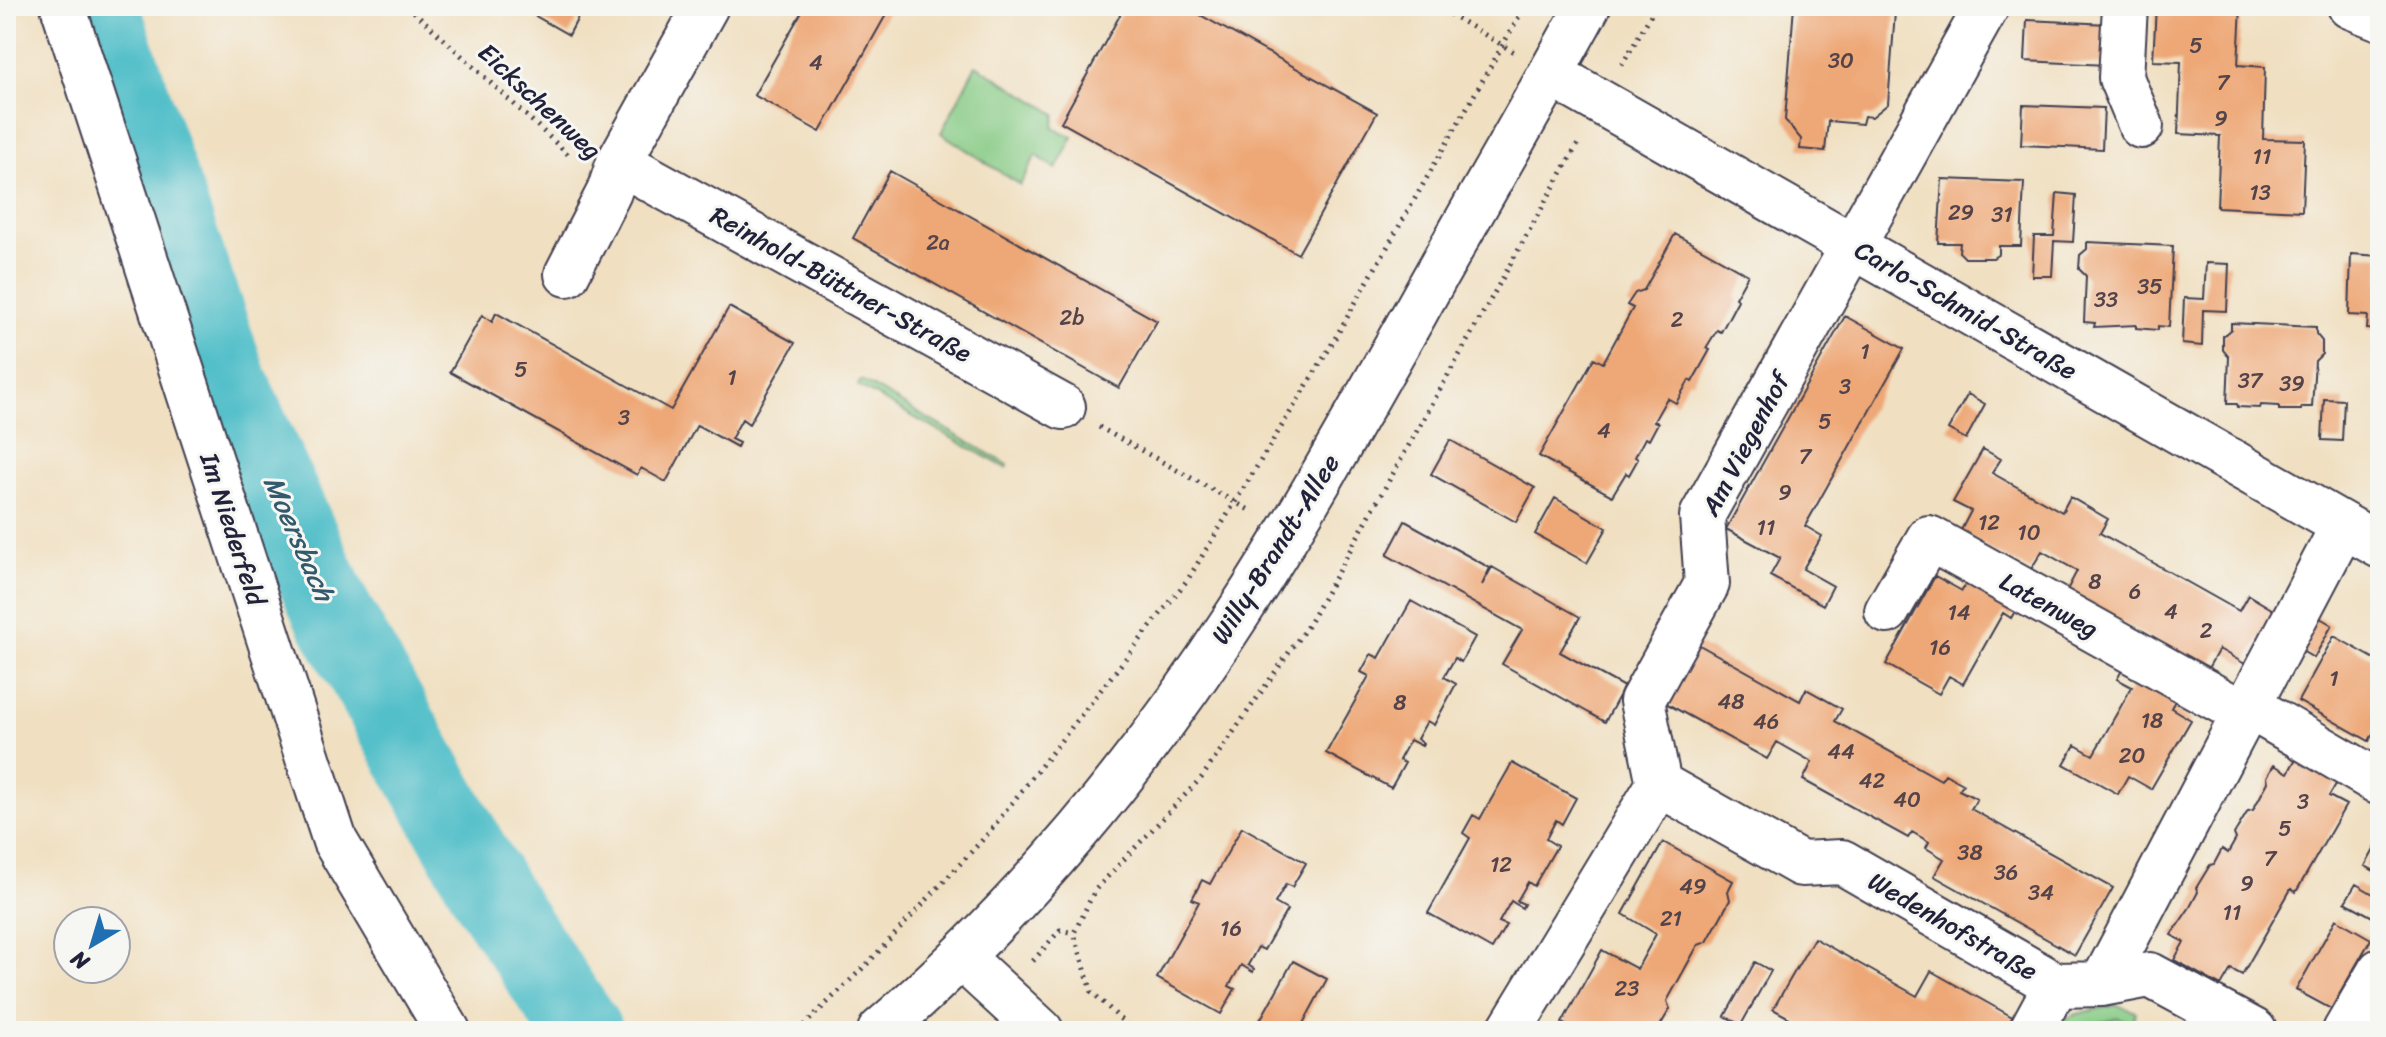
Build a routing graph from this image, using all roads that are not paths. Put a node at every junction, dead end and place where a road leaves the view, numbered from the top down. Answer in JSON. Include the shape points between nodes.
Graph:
{"nodes":[{"id":1,"x":63,"y":6,"type":"edge"},
{"id":2,"x":706,"y":6,"type":"edge"},
{"id":3,"x":1588,"y":6,"type":"edge"},
{"id":4,"x":1987,"y":6,"type":"edge"},
{"id":5,"x":2125,"y":6,"type":"edge"},
{"id":6,"x":2350,"y":6,"type":"edge"},
{"id":7,"x":2380,"y":18,"type":"edge"},
{"id":8,"x":1551,"y":74,"type":"junction"},
{"id":9,"x":2141,"y":126,"type":"dead end"},
{"id":10,"x":614,"y":177,"type":"junction"},
{"id":11,"x":1853,"y":246,"type":"junction"},
{"id":12,"x":567,"y":274,"type":"dead end"},
{"id":13,"x":1063,"y":407,"type":"road end"},
{"id":14,"x":2367,"y":528,"type":"edge"},
{"id":15,"x":1887,"y":611,"type":"dead end"},
{"id":16,"x":2245,"y":709,"type":"junction"},
{"id":17,"x":2380,"y":783,"type":"edge"},
{"id":18,"x":1659,"y":784,"type":"junction"},
{"id":19,"x":961,"y":957,"type":"junction"},
{"id":20,"x":2380,"y":971,"type":"edge"},
{"id":21,"x":2102,"y":984,"type":"junction"},
{"id":22,"x":2056,"y":985,"type":"junction"},
{"id":23,"x":448,"y":1031,"type":"edge"},
{"id":24,"x":880,"y":1031,"type":"edge"},
{"id":25,"x":1041,"y":1031,"type":"edge"},
{"id":26,"x":1509,"y":1031,"type":"edge"},
{"id":27,"x":2031,"y":1031,"type":"edge"},
{"id":28,"x":2254,"y":1031,"type":"edge"},
{"id":29,"x":2345,"y":1031,"type":"edge"}],
"edges":[{"from":1,"to":23,"type":"street","name":"Im Niederfeld","via":[[335,841]]},
{"from":2,"to":10,"type":"street"},
{"from":3,"to":8,"type":"street","name":"Willy-Brandt-Allee"},
{"from":4,"to":11,"type":"street","name":"Am Viegenhof"},
{"from":5,"to":9,"type":"street","via":[[2121,78]]},
{"from":6,"to":7,"type":"street"},
{"from":8,"to":11,"type":"street","name":"Carlo-Schmid-Straße"},
{"from":8,"to":19,"type":"street","name":"Willy-Brandt-Allee","via":[[1239,612],[1150,739]]},
{"from":10,"to":12,"type":"street"},
{"from":10,"to":13,"type":"street","name":"Reinhold-Büttner-Straße"},
{"from":11,"to":14,"type":"street","name":"Carlo-Schmid-Straße"},
{"from":11,"to":18,"type":"street","name":"Am Viegenhof","via":[[1702,516],[1707,584],[1642,701]]},
{"from":14,"to":16,"type":"street"},
{"from":15,"to":16,"type":"street","name":"Latenweg","via":[[1929,538]]},
{"from":16,"to":17,"type":"street"},
{"from":16,"to":21,"type":"street"},
{"from":18,"to":22,"type":"street","name":"Wedenhofstraße","via":[[1801,864],[1842,862]]},
{"from":18,"to":26,"type":"street"},
{"from":19,"to":24,"type":"street","name":"Willy-Brandt-Allee"},
{"from":19,"to":25,"type":"street"},
{"from":20,"to":29,"type":"street"},
{"from":21,"to":22,"type":"street","name":"Wedenhofstraße"},
{"from":21,"to":28,"type":"street","name":"Wedenhofstraße","via":[[2150,975]]},
{"from":22,"to":27,"type":"street"}]}
